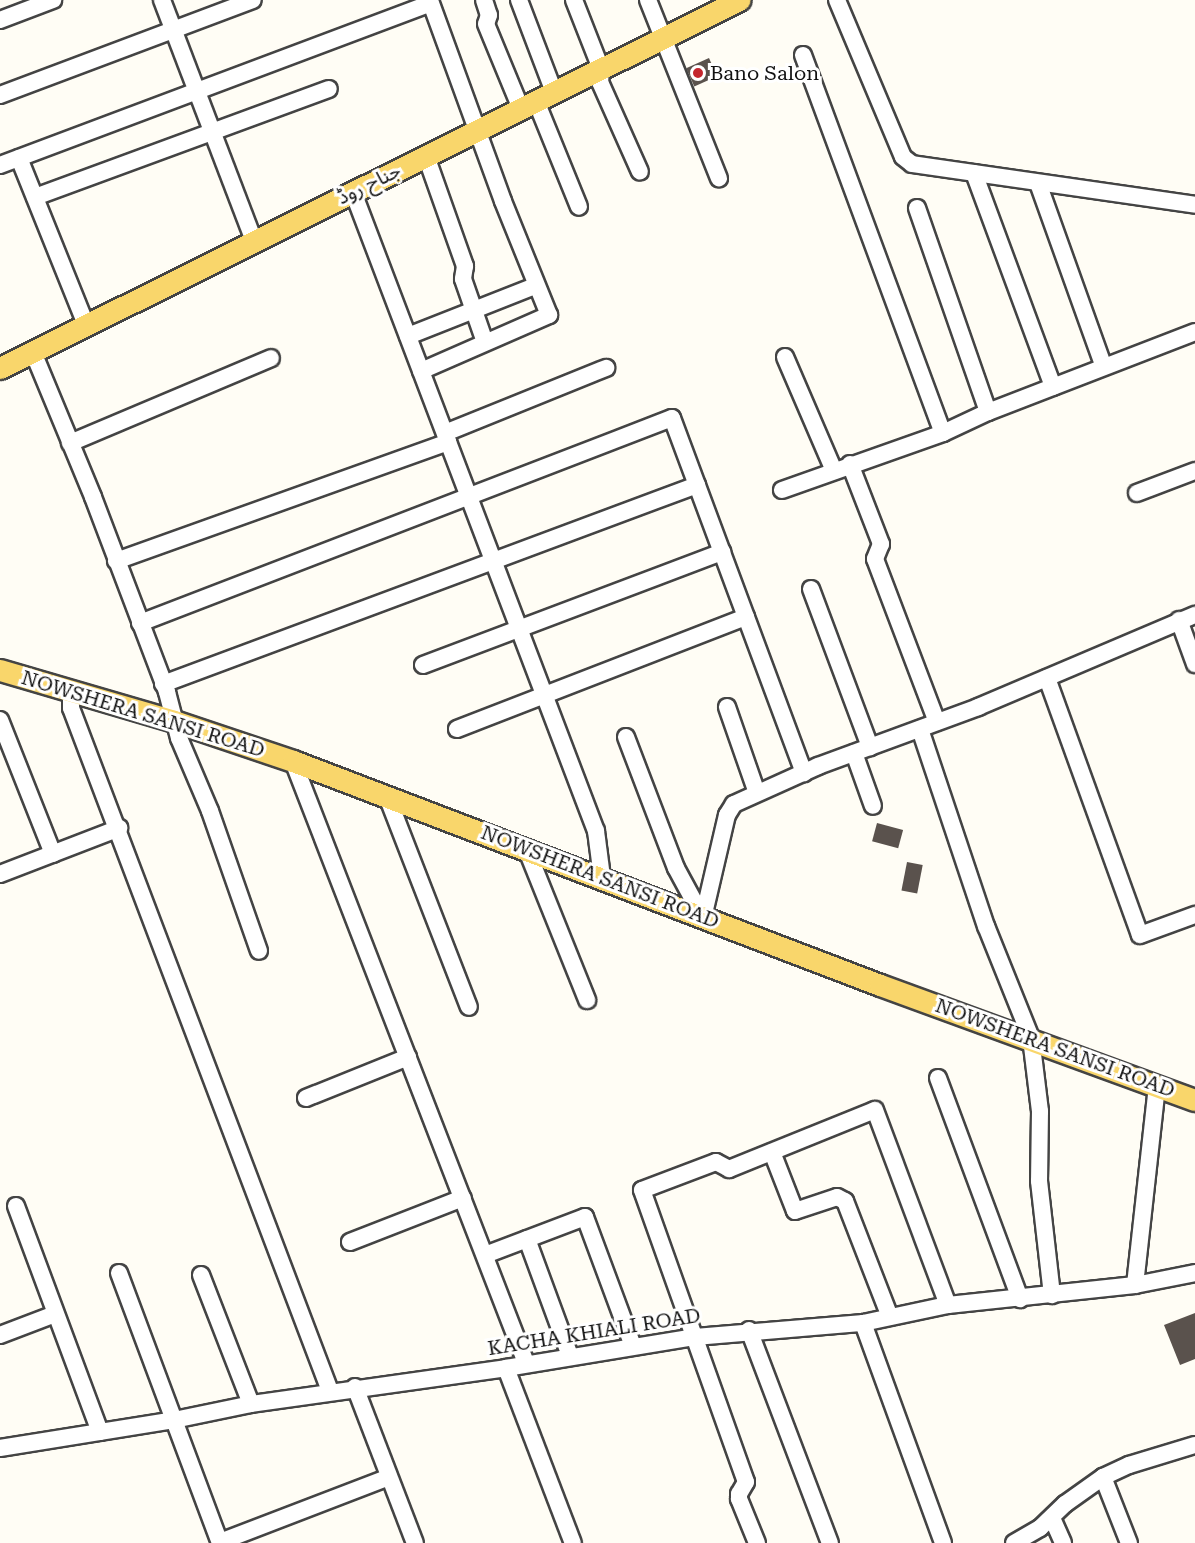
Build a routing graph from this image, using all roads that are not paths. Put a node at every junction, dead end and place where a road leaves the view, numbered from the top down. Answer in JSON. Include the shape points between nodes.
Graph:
{"nodes":[{"id":1,"x":53,"y":0,"type":"edge"},
{"id":2,"x":162,"y":0,"type":"edge"},
{"id":3,"x":253,"y":0,"type":"edge"},
{"id":4,"x":484,"y":0,"type":"edge"},
{"id":5,"x":519,"y":0,"type":"edge"},
{"id":6,"x":574,"y":0,"type":"edge"},
{"id":7,"x":648,"y":0,"type":"edge"},
{"id":8,"x":739,"y":0,"type":"edge"},
{"id":9,"x":837,"y":0,"type":"edge"},
{"id":10,"x":430,"y":2,"type":"edge"},
{"id":11,"x":0,"y":20,"type":"edge"},
{"id":12,"x":174,"y":30,"type":"junction"},
{"id":13,"x":662,"y":38,"type":"junction"},
{"id":14,"x":802,"y":55,"type":"dead end"},
{"id":15,"x":601,"y":69,"type":"junction"},
{"id":16,"x":329,"y":89,"type":"dead end"},
{"id":17,"x":198,"y":91,"type":"junction"},
{"id":18,"x":0,"y":95,"type":"edge"},
{"id":19,"x":537,"y":101,"type":"junction"},
{"id":20,"x":476,"y":131,"type":"junction"},
{"id":21,"x":214,"y":133,"type":"junction"},
{"id":22,"x":426,"y":156,"type":"junction"},
{"id":23,"x":19,"y":158,"type":"junction"},
{"id":24,"x":0,"y":165,"type":"edge"},
{"id":25,"x":640,"y":172,"type":"dead end"},
{"id":26,"x":974,"y":173,"type":"junction"},
{"id":27,"x":719,"y":178,"type":"dead end"},
{"id":28,"x":1038,"y":183,"type":"junction"},
{"id":29,"x":353,"y":192,"type":"junction"},
{"id":30,"x":35,"y":197,"type":"junction"},
{"id":31,"x":1195,"y":206,"type":"edge"},
{"id":32,"x":579,"y":207,"type":"dead end"},
{"id":33,"x":917,"y":208,"type":"dead end"},
{"id":34,"x":254,"y":242,"type":"junction"},
{"id":35,"x":535,"y":286,"type":"junction"},
{"id":36,"x":475,"y":309,"type":"junction"},
{"id":37,"x":86,"y":325,"type":"junction"},
{"id":38,"x":1195,"y":332,"type":"edge"},
{"id":39,"x":408,"y":336,"type":"junction"},
{"id":40,"x":485,"y":342,"type":"junction"},
{"id":41,"x":33,"y":351,"type":"junction"},
{"id":42,"x":785,"y":357,"type":"dead end"},
{"id":43,"x":272,"y":358,"type":"dead end"},
{"id":44,"x":1104,"y":367,"type":"junction"},
{"id":45,"x":0,"y":368,"type":"edge"},
{"id":46,"x":606,"y":368,"type":"dead end"},
{"id":47,"x":421,"y":371,"type":"junction"},
{"id":48,"x":1053,"y":387,"type":"junction"},
{"id":49,"x":988,"y":412,"type":"junction"},
{"id":50,"x":943,"y":433,"type":"junction"},
{"id":51,"x":446,"y":438,"type":"junction"},
{"id":52,"x":70,"y":443,"type":"junction"},
{"id":53,"x":850,"y":464,"type":"junction"},
{"id":54,"x":834,"y":471,"type":"junction"},
{"id":55,"x":1195,"y":471,"type":"edge"},
{"id":56,"x":697,"y":485,"type":"junction"},
{"id":57,"x":782,"y":490,"type":"dead end"},
{"id":58,"x":1137,"y":493,"type":"dead end"},
{"id":59,"x":469,"y":496,"type":"junction"},
{"id":60,"x":722,"y":552,"type":"junction"},
{"id":61,"x":116,"y":561,"type":"junction"},
{"id":62,"x":493,"y":561,"type":"junction"},
{"id":63,"x":812,"y":589,"type":"dead end"},
{"id":64,"x":746,"y":617,"type":"junction"},
{"id":65,"x":1187,"y":618,"type":"edge"},
{"id":66,"x":140,"y":623,"type":"junction"},
{"id":67,"x":519,"y":629,"type":"junction"},
{"id":68,"x":1195,"y":664,"type":"edge"},
{"id":69,"x":423,"y":665,"type":"dead end"},
{"id":70,"x":0,"y":670,"type":"edge"},
{"id":71,"x":1047,"y":678,"type":"junction"},
{"id":72,"x":164,"y":684,"type":"junction"},
{"id":73,"x":71,"y":690,"type":"junction"},
{"id":74,"x":544,"y":695,"type":"junction"},
{"id":75,"x":727,"y":707,"type":"dead end"},
{"id":76,"x":0,"y":720,"type":"edge"},
{"id":77,"x":174,"y":721,"type":"junction"},
{"id":78,"x":937,"y":722,"type":"junction"},
{"id":79,"x":457,"y":729,"type":"dead end"},
{"id":80,"x":920,"y":729,"type":"junction"},
{"id":81,"x":626,"y":737,"type":"dead end"},
{"id":82,"x":862,"y":750,"type":"junction"},
{"id":83,"x":293,"y":761,"type":"junction"},
{"id":84,"x":804,"y":773,"type":"junction"},
{"id":85,"x":757,"y":793,"type":"junction"},
{"id":86,"x":387,"y":796,"type":"junction"},
{"id":87,"x":873,"y":806,"type":"dead end"},
{"id":88,"x":119,"y":828,"type":"junction"},
{"id":89,"x":526,"y":848,"type":"junction"},
{"id":90,"x":53,"y":854,"type":"junction"},
{"id":91,"x":0,"y":874,"type":"edge"},
{"id":92,"x":602,"y":877,"type":"junction"},
{"id":93,"x":1195,"y":915,"type":"edge"},
{"id":94,"x":703,"y":918,"type":"junction"},
{"id":95,"x":259,"y":951,"type":"dead end"},
{"id":96,"x":587,"y":1000,"type":"dead end"},
{"id":97,"x":469,"y":1007,"type":"dead end"},
{"id":98,"x":1031,"y":1038,"type":"junction"},
{"id":99,"x":408,"y":1057,"type":"junction"},
{"id":100,"x":938,"y":1078,"type":"dead end"},
{"id":101,"x":1157,"y":1085,"type":"junction"},
{"id":102,"x":306,"y":1098,"type":"dead end"},
{"id":103,"x":1195,"y":1100,"type":"edge"},
{"id":104,"x":772,"y":1152,"type":"junction"},
{"id":105,"x":463,"y":1198,"type":"junction"},
{"id":106,"x":16,"y":1206,"type":"dead end"},
{"id":107,"x":527,"y":1239,"type":"junction"},
{"id":108,"x":350,"y":1242,"type":"dead end"},
{"id":109,"x":485,"y":1255,"type":"junction"},
{"id":110,"x":119,"y":1273,"type":"dead end"},
{"id":111,"x":1195,"y":1273,"type":"edge"},
{"id":112,"x":201,"y":1275,"type":"dead end"},
{"id":113,"x":1135,"y":1285,"type":"junction"},
{"id":114,"x":1052,"y":1295,"type":"junction"},
{"id":115,"x":1020,"y":1299,"type":"junction"},
{"id":116,"x":948,"y":1305,"type":"junction"},
{"id":117,"x":55,"y":1314,"type":"junction"},
{"id":118,"x":890,"y":1317,"type":"junction"},
{"id":119,"x":863,"y":1323,"type":"junction"},
{"id":120,"x":749,"y":1330,"type":"junction"},
{"id":121,"x":0,"y":1335,"type":"edge"},
{"id":122,"x":695,"y":1337,"type":"junction"},
{"id":123,"x":633,"y":1346,"type":"junction"},
{"id":124,"x":570,"y":1356,"type":"junction"},
{"id":125,"x":525,"y":1364,"type":"junction"},
{"id":126,"x":506,"y":1368,"type":"junction"},
{"id":127,"x":355,"y":1387,"type":"junction"},
{"id":128,"x":330,"y":1391,"type":"junction"},
{"id":129,"x":251,"y":1404,"type":"junction"},
{"id":130,"x":174,"y":1420,"type":"junction"},
{"id":131,"x":100,"y":1432,"type":"junction"},
{"id":132,"x":1195,"y":1444,"type":"edge"},
{"id":133,"x":0,"y":1448,"type":"edge"},
{"id":134,"x":389,"y":1477,"type":"junction"},
{"id":135,"x":1102,"y":1477,"type":"junction"},
{"id":136,"x":1052,"y":1518,"type":"junction"},
{"id":137,"x":220,"y":1542,"type":"edge"},
{"id":138,"x":413,"y":1542,"type":"edge"},
{"id":139,"x":573,"y":1543,"type":"edge"},
{"id":140,"x":757,"y":1543,"type":"edge"},
{"id":141,"x":830,"y":1543,"type":"edge"},
{"id":142,"x":943,"y":1543,"type":"edge"},
{"id":143,"x":1014,"y":1543,"type":"edge"},
{"id":144,"x":1062,"y":1543,"type":"edge"},
{"id":145,"x":1129,"y":1543,"type":"edge"}],
"edges":[{"from":1,"to":11,"type":"street"},
{"from":2,"to":12,"type":"street"},
{"from":3,"to":12,"type":"street"},
{"from":4,"to":19,"type":"street","via":[[489,15],[486,24]]},
{"from":5,"to":19,"type":"street"},
{"from":6,"to":15,"type":"street"},
{"from":7,"to":13,"type":"street"},
{"from":8,"to":13,"type":"main road","name":"جناح روڈ"},
{"from":9,"to":26,"type":"street","via":[[903,157],[912,164]]},
{"from":10,"to":17,"type":"street"},
{"from":10,"to":20,"type":"street"},
{"from":12,"to":17,"type":"street"},
{"from":12,"to":18,"type":"street"},
{"from":13,"to":15,"type":"main road","name":"جناح روڈ"},
{"from":13,"to":27,"type":"street"},
{"from":14,"to":50,"type":"street"},
{"from":15,"to":19,"type":"main road","name":"جناح روڈ"},
{"from":15,"to":25,"type":"street","via":[[600,81]]},
{"from":16,"to":21,"type":"street"},
{"from":17,"to":21,"type":"street"},
{"from":17,"to":23,"type":"street"},
{"from":19,"to":20,"type":"main road","name":"جناح روڈ"},
{"from":19,"to":32,"type":"street"},
{"from":20,"to":22,"type":"main road","name":"جناح روڈ"},
{"from":20,"to":35,"type":"street"},
{"from":21,"to":30,"type":"street"},
{"from":21,"to":34,"type":"street"},
{"from":22,"to":29,"type":"main road","name":"جناح روڈ"},
{"from":22,"to":36,"type":"street","via":[[465,266],[464,279]]},
{"from":23,"to":24,"type":"street"},
{"from":23,"to":30,"type":"street"},
{"from":26,"to":28,"type":"street"},
{"from":26,"to":48,"type":"street"},
{"from":28,"to":31,"type":"street"},
{"from":28,"to":44,"type":"street"},
{"from":29,"to":34,"type":"main road","name":"جناح روڈ"},
{"from":29,"to":39,"type":"street"},
{"from":30,"to":37,"type":"street"},
{"from":33,"to":49,"type":"street"},
{"from":34,"to":37,"type":"main road","name":"جناح روڈ"},
{"from":35,"to":36,"type":"street"},
{"from":35,"to":40,"type":"street","via":[[549,315]]},
{"from":36,"to":39,"type":"street"},
{"from":36,"to":40,"type":"street"},
{"from":37,"to":41,"type":"main road","name":"جناح روڈ"},
{"from":38,"to":44,"type":"street"},
{"from":39,"to":47,"type":"street"},
{"from":40,"to":47,"type":"street"},
{"from":41,"to":45,"type":"main road","name":"جناح روڈ"},
{"from":41,"to":52,"type":"street"},
{"from":42,"to":54,"type":"street"},
{"from":43,"to":52,"type":"street"},
{"from":44,"to":48,"type":"street"},
{"from":46,"to":51,"type":"street"},
{"from":47,"to":51,"type":"street"},
{"from":48,"to":49,"type":"street"},
{"from":49,"to":50,"type":"street"},
{"from":50,"to":53,"type":"street"},
{"from":51,"to":59,"type":"street"},
{"from":51,"to":61,"type":"street"},
{"from":52,"to":61,"type":"street"},
{"from":53,"to":54,"type":"street"},
{"from":53,"to":78,"type":"street","via":[[881,544],[875,559]]},
{"from":54,"to":57,"type":"street"},
{"from":55,"to":58,"type":"street"},
{"from":56,"to":59,"type":"street","via":[[672,418]]},
{"from":56,"to":60,"type":"street"},
{"from":56,"to":62,"type":"street"},
{"from":59,"to":62,"type":"street"},
{"from":59,"to":66,"type":"street"},
{"from":60,"to":64,"type":"street"},
{"from":60,"to":67,"type":"street"},
{"from":61,"to":66,"type":"street"},
{"from":62,"to":67,"type":"street"},
{"from":62,"to":72,"type":"street"},
{"from":63,"to":82,"type":"street"},
{"from":64,"to":74,"type":"street"},
{"from":64,"to":84,"type":"street"},
{"from":65,"to":68,"type":"street"},
{"from":65,"to":71,"type":"street"},
{"from":66,"to":72,"type":"street"},
{"from":67,"to":69,"type":"street"},
{"from":67,"to":74,"type":"street"},
{"from":70,"to":73,"type":"main road","name":"NOWSHERA SANSI ROAD"},
{"from":71,"to":78,"type":"street"},
{"from":71,"to":93,"type":"street","via":[[1140,935]]},
{"from":72,"to":77,"type":"street"},
{"from":73,"to":77,"type":"main road","name":"NOWSHERA SANSI ROAD"},
{"from":73,"to":88,"type":"street","via":[[71,708]]},
{"from":74,"to":79,"type":"street"},
{"from":74,"to":92,"type":"street","via":[[596,831]]},
{"from":75,"to":85,"type":"street"},
{"from":76,"to":90,"type":"street"},
{"from":77,"to":83,"type":"main road","name":"NOWSHERA SANSI ROAD"},
{"from":77,"to":95,"type":"street"},
{"from":78,"to":80,"type":"street"},
{"from":80,"to":82,"type":"street"},
{"from":80,"to":98,"type":"street","via":[[986,926]]},
{"from":81,"to":94,"type":"street","via":[[676,868]]},
{"from":82,"to":84,"type":"street"},
{"from":82,"to":87,"type":"street"},
{"from":83,"to":86,"type":"main road","name":"NOWSHERA SANSI ROAD"},
{"from":83,"to":99,"type":"street"},
{"from":84,"to":85,"type":"street"},
{"from":85,"to":94,"type":"street","via":[[729,809]]},
{"from":86,"to":89,"type":"main road","name":"NOWSHERA SANSI ROAD"},
{"from":86,"to":97,"type":"street"},
{"from":88,"to":90,"type":"street"},
{"from":88,"to":128,"type":"street"},
{"from":89,"to":92,"type":"main road","name":"NOWSHERA SANSI ROAD"},
{"from":89,"to":96,"type":"street"},
{"from":90,"to":91,"type":"street"},
{"from":92,"to":94,"type":"main road","name":"NOWSHERA SANSI ROAD"},
{"from":94,"to":98,"type":"main road","name":"NOWSHERA SANSI ROAD"},
{"from":98,"to":101,"type":"main road","name":"NOWSHERA SANSI ROAD"},
{"from":98,"to":114,"type":"street","via":[[1040,1111],[1038,1170]]},
{"from":99,"to":102,"type":"street"},
{"from":99,"to":105,"type":"street"},
{"from":100,"to":115,"type":"street"},
{"from":101,"to":103,"type":"main road","name":"NOWSHERA SANSI ROAD"},
{"from":101,"to":113,"type":"street"},
{"from":104,"to":116,"type":"street","via":[[875,1110]]},
{"from":104,"to":118,"type":"street","via":[[795,1211],[837,1197],[845,1201]]},
{"from":104,"to":122,"type":"street","via":[[729,1169],[716,1162],[642,1190]]},
{"from":105,"to":108,"type":"street"},
{"from":105,"to":109,"type":"street"},
{"from":106,"to":117,"type":"street"},
{"from":107,"to":109,"type":"street"},
{"from":107,"to":123,"type":"street","via":[[585,1217]]},
{"from":107,"to":124,"type":"street"},
{"from":109,"to":125,"type":"street"},
{"from":110,"to":130,"type":"street"},
{"from":111,"to":113,"type":"street","name":"KACHA KHIALI ROAD"},
{"from":112,"to":129,"type":"street"},
{"from":113,"to":114,"type":"street","name":"KACHA KHIALI ROAD"},
{"from":114,"to":115,"type":"street","name":"KACHA KHIALI ROAD"},
{"from":115,"to":116,"type":"street","name":"KACHA KHIALI ROAD"},
{"from":116,"to":118,"type":"street","name":"KACHA KHIALI ROAD"},
{"from":117,"to":121,"type":"street"},
{"from":117,"to":131,"type":"street"},
{"from":118,"to":119,"type":"street","name":"KACHA KHIALI ROAD"},
{"from":119,"to":120,"type":"street","name":"KACHA KHIALI ROAD"},
{"from":119,"to":142,"type":"street"},
{"from":120,"to":122,"type":"street","name":"KACHA KHIALI ROAD"},
{"from":120,"to":141,"type":"street"},
{"from":122,"to":123,"type":"street","name":"KACHA KHIALI ROAD"},
{"from":122,"to":140,"type":"street","via":[[746,1482],[739,1499]]},
{"from":123,"to":124,"type":"street","name":"KACHA KHIALI ROAD"},
{"from":124,"to":125,"type":"street","name":"KACHA KHIALI ROAD"},
{"from":125,"to":126,"type":"street","name":"KACHA KHIALI ROAD"},
{"from":126,"to":127,"type":"street","name":"KACHA KHIALI ROAD"},
{"from":126,"to":139,"type":"street"},
{"from":127,"to":128,"type":"street","name":"KACHA KHIALI ROAD"},
{"from":127,"to":134,"type":"street"},
{"from":128,"to":129,"type":"street","name":"KACHA KHIALI ROAD"},
{"from":129,"to":130,"type":"street","name":"KACHA KHIALI ROAD"},
{"from":130,"to":131,"type":"street","name":"KACHA KHIALI ROAD"},
{"from":130,"to":137,"type":"street"},
{"from":131,"to":133,"type":"street","name":"KACHA KHIALI ROAD"},
{"from":132,"to":135,"type":"street"},
{"from":134,"to":137,"type":"street"},
{"from":134,"to":138,"type":"street"},
{"from":135,"to":136,"type":"street"},
{"from":135,"to":145,"type":"street"},
{"from":136,"to":143,"type":"street"},
{"from":136,"to":144,"type":"street"}]}
